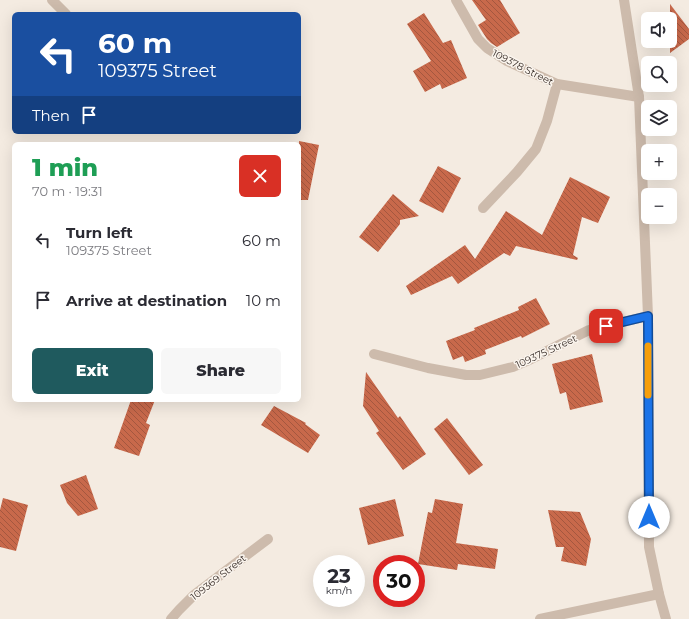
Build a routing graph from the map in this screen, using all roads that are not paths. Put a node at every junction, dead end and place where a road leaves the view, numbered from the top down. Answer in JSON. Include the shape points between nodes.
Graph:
{"nodes":[{"id":1,"x":52,"y":0,"type":"edge"},
{"id":2,"x":456,"y":0,"type":"edge"},
{"id":3,"x":624,"y":0,"type":"edge"},
{"id":4,"x":64,"y":12,"type":"edge"},
{"id":5,"x":556,"y":84,"type":"junction"},
{"id":6,"x":639,"y":97,"type":"junction"},
{"id":7,"x":483,"y":208,"type":"dead end"},
{"id":8,"x":648,"y":316,"type":"junction"},
{"id":9,"x":374,"y":354,"type":"dead end"},
{"id":10,"x":268,"y":539,"type":"dead end"},
{"id":11,"x":658,"y":594,"type":"junction"},
{"id":12,"x":171,"y":619,"type":"edge"},
{"id":13,"x":540,"y":619,"type":"edge"},
{"id":14,"x":666,"y":619,"type":"edge"}],
"edges":[{"from":1,"to":4,"type":"street"},
{"from":2,"to":5,"type":"street","name":"109378 Street","via":[[478,39],[486,48]]},
{"from":3,"to":6,"type":"street"},
{"from":5,"to":6,"type":"street","name":"109378 Street"},
{"from":5,"to":7,"type":"street","via":[[547,121],[536,149]]},
{"from":6,"to":8,"type":"street"},
{"from":8,"to":9,"type":"street","name":"109375 Street","via":[[589,330],[513,367],[480,375],[458,374]]},
{"from":8,"to":11,"type":"street","via":[[649,547]]},
{"from":10,"to":12,"type":"street","name":"109369 Street","via":[[194,596]]},
{"from":11,"to":13,"type":"street"},
{"from":11,"to":14,"type":"street"}]}
